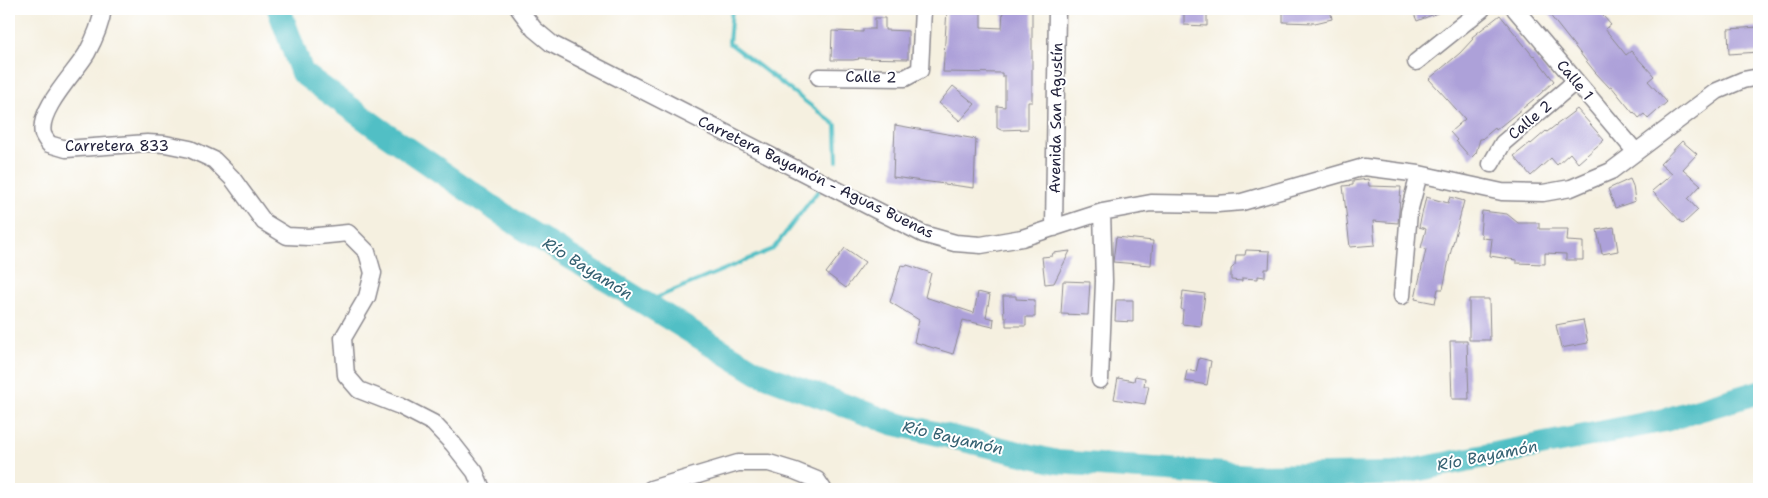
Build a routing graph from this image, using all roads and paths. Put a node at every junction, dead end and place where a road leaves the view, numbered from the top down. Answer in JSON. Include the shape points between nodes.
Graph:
{"nodes":[{"id":1,"x":103,"y":9,"type":"edge"},
{"id":2,"x":518,"y":9,"type":"edge"},
{"id":3,"x":923,"y":9,"type":"edge"},
{"id":4,"x":1058,"y":9,"type":"edge"},
{"id":5,"x":1482,"y":9,"type":"edge"},
{"id":6,"x":1515,"y":9,"type":"edge"},
{"id":7,"x":1416,"y":62,"type":"dead end"},
{"id":8,"x":819,"y":77,"type":"dead end"},
{"id":9,"x":1759,"y":77,"type":"edge"},
{"id":10,"x":1576,"y":81,"type":"junction"},
{"id":11,"x":1635,"y":152,"type":"junction"},
{"id":12,"x":1491,"y":164,"type":"dead end"},
{"id":13,"x":1419,"y":174,"type":"junction"},
{"id":14,"x":1102,"y":212,"type":"junction"},
{"id":15,"x":1054,"y":228,"type":"junction"},
{"id":16,"x":1402,"y":296,"type":"dead end"},
{"id":17,"x":1100,"y":380,"type":"dead end"},
{"id":18,"x":482,"y":489,"type":"edge"},
{"id":19,"x":651,"y":489,"type":"edge"},
{"id":20,"x":823,"y":489,"type":"edge"}],
"edges":[{"from":1,"to":18,"type":"street","name":"Carretera 833","via":[[87,52],[60,89],[44,119],[43,134],[49,144],[66,149],[93,149],[147,143],[190,149],[214,160],[232,178],[264,222],[287,236],[348,233],[367,252],[373,273],[368,297],[343,338],[346,375],[359,390],[433,423],[475,472]]},
{"from":2,"to":15,"type":"street","name":"Carretera Bayamón - Aguas Buenas","via":[[552,44],[923,234],[981,245]]},
{"from":3,"to":8,"type":"street","name":"Calle 2","via":[[920,70],[905,78]]},
{"from":4,"to":15,"type":"street","name":"Avenida San Agustín"},
{"from":5,"to":7,"type":"street"},
{"from":6,"to":10,"type":"street","name":"Calle 1"},
{"from":9,"to":11,"type":"street","name":"Carretera Bayamón - Aguas Buenas","via":[[1716,91]]},
{"from":10,"to":11,"type":"street","name":"Calle 1"},
{"from":10,"to":12,"type":"street","name":"Calle 2","via":[[1503,142]]},
{"from":11,"to":13,"type":"street","name":"Carretera Bayamón - Aguas Buenas","via":[[1592,180],[1543,193],[1502,192]]},
{"from":13,"to":14,"type":"street","name":"Carretera Bayamón - Aguas Buenas","via":[[1364,167],[1242,202],[1151,203]]},
{"from":13,"to":16,"type":"street","via":[[1409,212]]},
{"from":14,"to":15,"type":"street","name":"Carretera Bayamón - Aguas Buenas"},
{"from":14,"to":17,"type":"street","via":[[1104,281]]},
{"from":19,"to":20,"type":"street","via":[[738,463],[769,463],[816,480]]}]}
